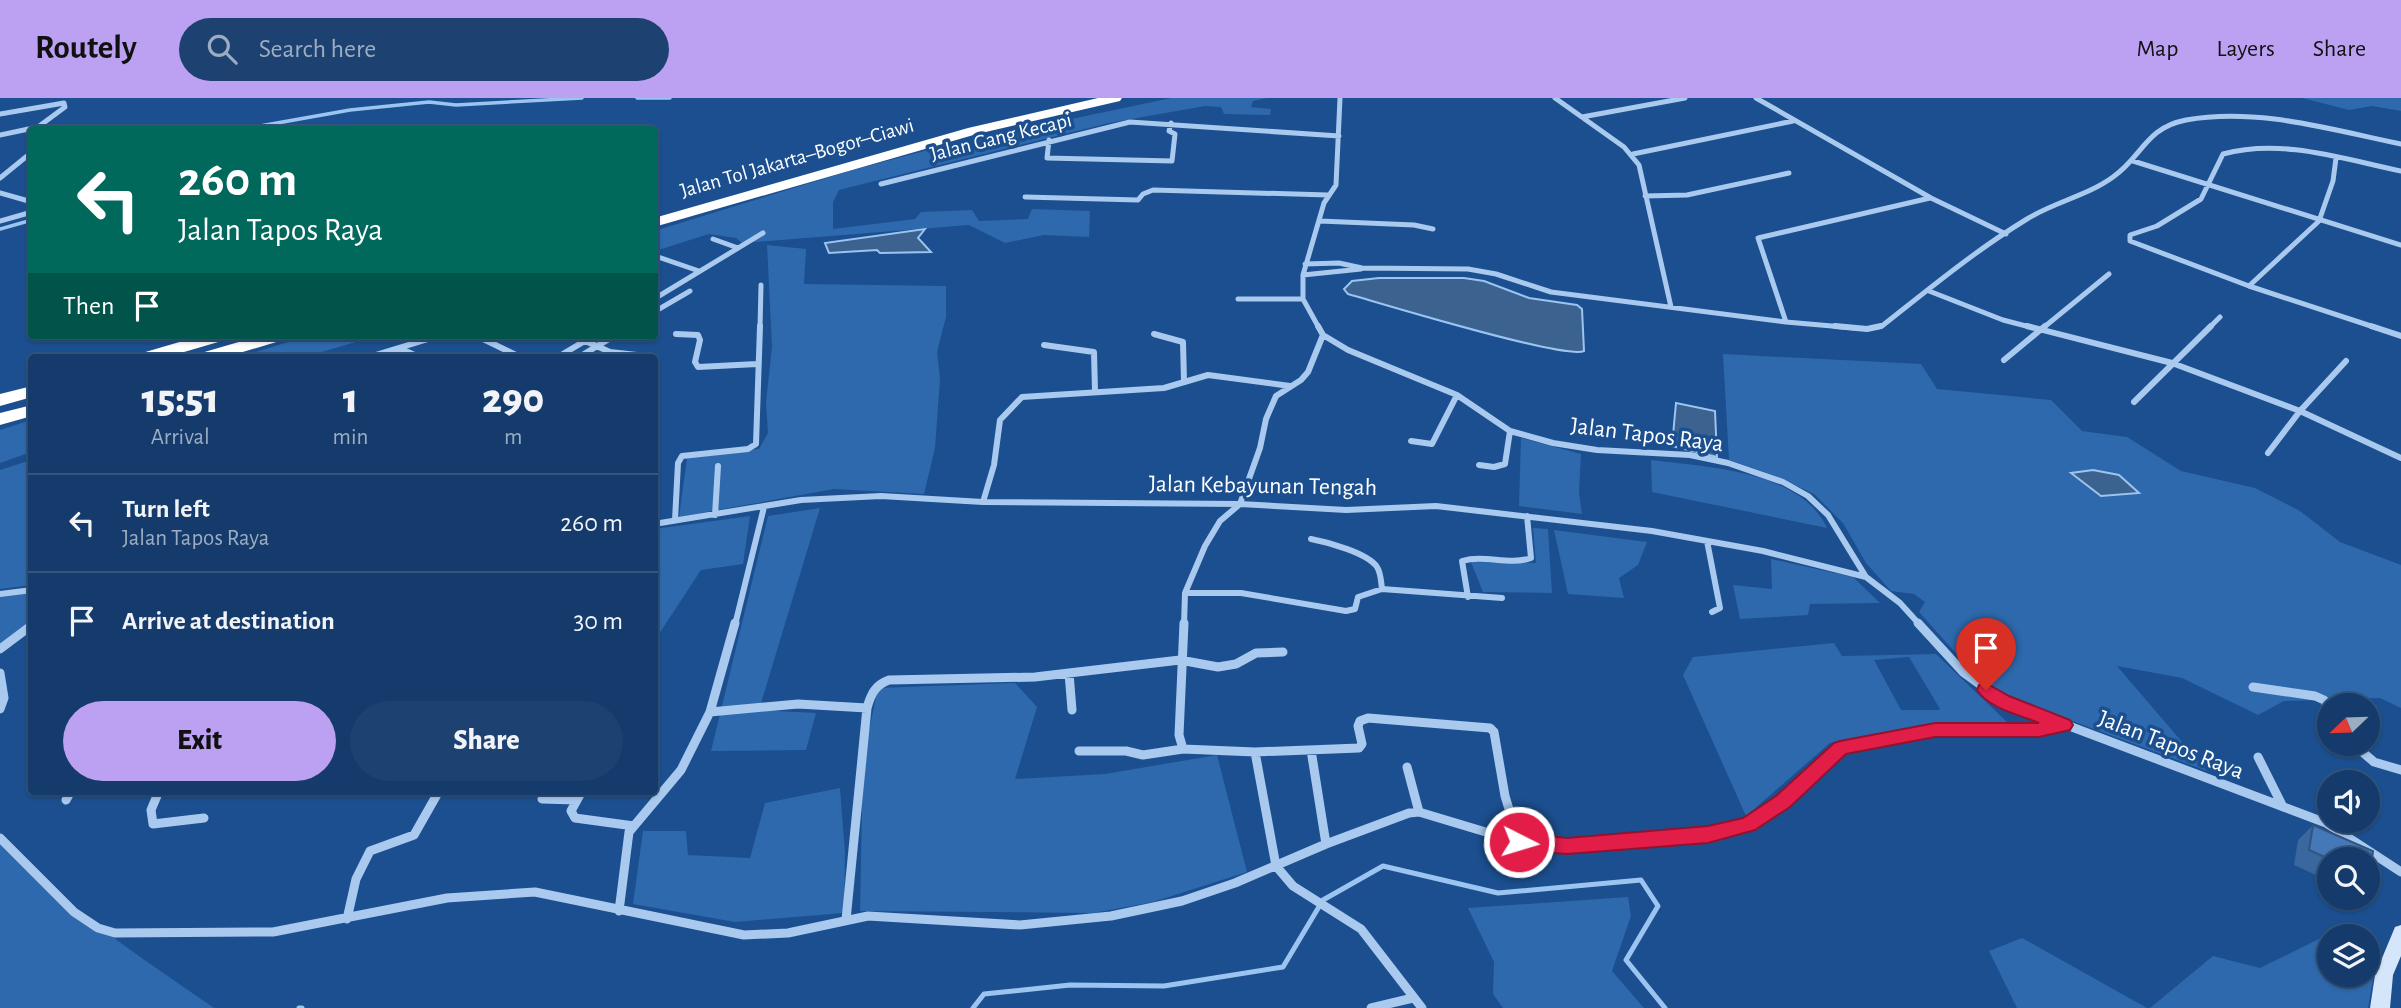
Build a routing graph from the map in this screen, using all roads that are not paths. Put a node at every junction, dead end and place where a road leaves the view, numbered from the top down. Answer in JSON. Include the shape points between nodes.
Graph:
{"nodes":[{"id":1,"x":1063,"y":98,"type":"edge"},
{"id":2,"x":1115,"y":98,"type":"edge"},
{"id":3,"x":1340,"y":98,"type":"edge"},
{"id":4,"x":1555,"y":98,"type":"edge"},
{"id":5,"x":1685,"y":98,"type":"edge"},
{"id":6,"x":1756,"y":98,"type":"edge"},
{"id":7,"x":0,"y":114,"type":"edge"},
{"id":8,"x":1581,"y":117,"type":"junction"},
{"id":9,"x":1793,"y":121,"type":"junction"},
{"id":10,"x":1171,"y":123,"type":"junction"},
{"id":11,"x":41,"y":126,"type":"edge"},
{"id":12,"x":28,"y":130,"type":"edge"},
{"id":13,"x":0,"y":135,"type":"edge"},
{"id":14,"x":1339,"y":136,"type":"junction"},
{"id":15,"x":1049,"y":140,"type":"junction"},
{"id":16,"x":2401,"y":144,"type":"edge"},
{"id":17,"x":1633,"y":154,"type":"junction"},
{"id":18,"x":28,"y":155,"type":"edge"},
{"id":19,"x":2336,"y":158,"type":"junction"},
{"id":20,"x":2133,"y":160,"type":"junction"},
{"id":21,"x":2401,"y":171,"type":"edge"},
{"id":22,"x":0,"y":172,"type":"edge"},
{"id":23,"x":8,"y":172,"type":"junction"},
{"id":24,"x":1789,"y":173,"type":"dead end"},
{"id":25,"x":0,"y":178,"type":"edge"},
{"id":26,"x":2210,"y":183,"type":"junction"},
{"id":27,"x":881,"y":184,"type":"dead end"},
{"id":28,"x":0,"y":193,"type":"edge"},
{"id":29,"x":1328,"y":195,"type":"junction"},
{"id":30,"x":1644,"y":196,"type":"junction"},
{"id":31,"x":1025,"y":197,"type":"dead end"},
{"id":32,"x":1931,"y":198,"type":"junction"},
{"id":33,"x":28,"y":201,"type":"edge"},
{"id":34,"x":658,"y":207,"type":"edge"},
{"id":35,"x":28,"y":213,"type":"edge"},
{"id":36,"x":0,"y":221,"type":"edge"},
{"id":37,"x":1320,"y":221,"type":"junction"},
{"id":38,"x":2319,"y":221,"type":"junction"},
{"id":39,"x":658,"y":222,"type":"edge"},
{"id":40,"x":1433,"y":229,"type":"dead end"},
{"id":41,"x":762,"y":233,"type":"dead end"},
{"id":42,"x":2006,"y":234,"type":"junction"},
{"id":43,"x":713,"y":239,"type":"dead end"},
{"id":44,"x":2401,"y":246,"type":"edge"},
{"id":45,"x":738,"y":248,"type":"junction"},
{"id":46,"x":658,"y":257,"type":"edge"},
{"id":47,"x":1305,"y":264,"type":"junction"},
{"id":48,"x":1362,"y":268,"type":"junction"},
{"id":49,"x":699,"y":271,"type":"junction"},
{"id":50,"x":2109,"y":274,"type":"dead end"},
{"id":51,"x":1303,"y":275,"type":"junction"},
{"id":52,"x":761,"y":285,"type":"dead end"},
{"id":53,"x":2249,"y":286,"type":"junction"},
{"id":54,"x":690,"y":290,"type":"dead end"},
{"id":55,"x":1928,"y":291,"type":"junction"},
{"id":56,"x":658,"y":292,"type":"edge"},
{"id":57,"x":662,"y":294,"type":"junction"},
{"id":58,"x":658,"y":296,"type":"edge"},
{"id":59,"x":1238,"y":299,"type":"dead end"},
{"id":60,"x":1303,"y":299,"type":"junction"},
{"id":61,"x":1671,"y":307,"type":"junction"},
{"id":62,"x":658,"y":310,"type":"edge"},
{"id":63,"x":2220,"y":317,"type":"dead end"},
{"id":64,"x":1786,"y":322,"type":"junction"},
{"id":65,"x":2043,"y":330,"type":"junction"},
{"id":66,"x":676,"y":334,"type":"dead end"},
{"id":67,"x":1154,"y":334,"type":"dead end"},
{"id":68,"x":1323,"y":335,"type":"junction"},
{"id":69,"x":2401,"y":336,"type":"edge"},
{"id":70,"x":205,"y":340,"type":"edge"},
{"id":71,"x":264,"y":340,"type":"edge"},
{"id":72,"x":425,"y":340,"type":"edge"},
{"id":73,"x":485,"y":340,"type":"edge"},
{"id":74,"x":607,"y":340,"type":"edge"},
{"id":75,"x":585,"y":341,"type":"joint"},
{"id":76,"x":1044,"y":345,"type":"dead end"},
{"id":77,"x":597,"y":346,"type":"junction"},
{"id":78,"x":399,"y":348,"type":"junction"},
{"id":79,"x":158,"y":354,"type":"edge"},
{"id":80,"x":217,"y":354,"type":"edge"},
{"id":81,"x":379,"y":354,"type":"edge"},
{"id":82,"x":412,"y":354,"type":"edge"},
{"id":83,"x":514,"y":354,"type":"edge"},
{"id":84,"x":563,"y":354,"type":"edge"},
{"id":85,"x":584,"y":354,"type":"edge"},
{"id":86,"x":617,"y":354,"type":"edge"},
{"id":87,"x":2004,"y":360,"type":"dead end"},
{"id":88,"x":2346,"y":361,"type":"dead end"},
{"id":89,"x":2172,"y":363,"type":"junction"},
{"id":90,"x":757,"y":364,"type":"junction"},
{"id":91,"x":1184,"y":382,"type":"junction"},
{"id":92,"x":1290,"y":386,"type":"junction"},
{"id":93,"x":1095,"y":391,"type":"junction"},
{"id":94,"x":28,"y":392,"type":"edge"},
{"id":95,"x":1457,"y":394,"type":"junction"},
{"id":96,"x":0,"y":400,"type":"edge"},
{"id":97,"x":2134,"y":402,"type":"dead end"},
{"id":98,"x":28,"y":411,"type":"edge"},
{"id":99,"x":2300,"y":411,"type":"junction"},
{"id":100,"x":0,"y":419,"type":"edge"},
{"id":101,"x":1510,"y":431,"type":"junction"},
{"id":102,"x":1411,"y":441,"type":"dead end"},
{"id":103,"x":2268,"y":453,"type":"dead end"},
{"id":104,"x":2401,"y":458,"type":"edge"},
{"id":105,"x":1479,"y":465,"type":"dead end"},
{"id":106,"x":718,"y":466,"type":"dead end"},
{"id":107,"x":983,"y":502,"type":"junction"},
{"id":108,"x":1240,"y":504,"type":"junction"},
{"id":109,"x":764,"y":507,"type":"junction"},
{"id":110,"x":715,"y":515,"type":"junction"},
{"id":111,"x":1527,"y":516,"type":"junction"},
{"id":112,"x":675,"y":520,"type":"junction"},
{"id":113,"x":658,"y":523,"type":"edge"},
{"id":114,"x":1311,"y":539,"type":"dead end"},
{"id":115,"x":1707,"y":541,"type":"junction"},
{"id":116,"x":1866,"y":577,"type":"junction"},
{"id":117,"x":1382,"y":589,"type":"junction"},
{"id":118,"x":28,"y":590,"type":"edge"},
{"id":119,"x":1185,"y":593,"type":"junction"},
{"id":120,"x":0,"y":594,"type":"edge"},
{"id":121,"x":1468,"y":597,"type":"junction"},
{"id":122,"x":1502,"y":598,"type":"dead end"},
{"id":123,"x":1712,"y":611,"type":"dead end"},
{"id":124,"x":28,"y":628,"type":"edge"},
{"id":125,"x":0,"y":649,"type":"edge"},
{"id":126,"x":1283,"y":652,"type":"dead end"},
{"id":127,"x":1180,"y":660,"type":"junction"},
{"id":128,"x":0,"y":673,"type":"edge"},
{"id":129,"x":1069,"y":673,"type":"junction"},
{"id":130,"x":2253,"y":687,"type":"dead end"},
{"id":131,"x":2317,"y":697,"type":"edge"},
{"id":132,"x":2,"y":700,"type":"edge"},
{"id":133,"x":867,"y":708,"type":"junction"},
{"id":134,"x":0,"y":709,"type":"edge"},
{"id":135,"x":1072,"y":710,"type":"dead end"},
{"id":136,"x":710,"y":712,"type":"junction"},
{"id":137,"x":2064,"y":725,"type":"junction"},
{"id":138,"x":1183,"y":749,"type":"junction"},
{"id":139,"x":1311,"y":750,"type":"junction"},
{"id":140,"x":1079,"y":751,"type":"dead end"},
{"id":141,"x":1255,"y":752,"type":"junction"},
{"id":142,"x":2364,"y":756,"type":"edge"},
{"id":143,"x":2258,"y":757,"type":"dead end"},
{"id":144,"x":1407,"y":767,"type":"dead end"},
{"id":145,"x":2401,"y":770,"type":"edge"},
{"id":146,"x":69,"y":795,"type":"edge"},
{"id":147,"x":157,"y":795,"type":"edge"},
{"id":148,"x":437,"y":795,"type":"edge"},
{"id":149,"x":579,"y":795,"type":"edge"},
{"id":150,"x":542,"y":799,"type":"dead end"},
{"id":151,"x":66,"y":800,"type":"dead end"},
{"id":152,"x":576,"y":800,"type":"junction"},
{"id":153,"x":2283,"y":807,"type":"junction"},
{"id":154,"x":1419,"y":812,"type":"junction"},
{"id":155,"x":204,"y":818,"type":"dead end"},
{"id":156,"x":634,"y":826,"type":"junction"},
{"id":157,"x":0,"y":838,"type":"edge"},
{"id":158,"x":1519,"y":842,"type":"junction"},
{"id":159,"x":1326,"y":844,"type":"junction"},
{"id":160,"x":1276,"y":866,"type":"junction"},
{"id":161,"x":2401,"y":872,"type":"edge"},
{"id":162,"x":619,"y":911,"type":"junction"},
{"id":163,"x":346,"y":919,"type":"junction"},
{"id":164,"x":846,"y":920,"type":"junction"},
{"id":165,"x":2401,"y":933,"type":"edge"},
{"id":166,"x":1413,"y":998,"type":"junction"},
{"id":167,"x":1371,"y":1008,"type":"edge"},
{"id":168,"x":1422,"y":1008,"type":"edge"},
{"id":169,"x":2380,"y":1008,"type":"edge"}],
"edges":[{"from":1,"to":34,"type":"highway","name":"Jalan Tol Jakarta–Bogor–Ciawi","via":[[834,155]]},
{"from":2,"to":39,"type":"highway","name":"Jalan Tol Jakarta–Bogor–Ciawi","via":[[947,138]]},
{"from":3,"to":14,"type":"street"},
{"from":4,"to":8,"type":"street"},
{"from":5,"to":8,"type":"street"},
{"from":6,"to":9,"type":"street"},
{"from":7,"to":11,"type":"street","via":[[53,103],[66,105]]},
{"from":8,"to":17,"type":"street"},
{"from":9,"to":17,"type":"street"},
{"from":9,"to":32,"type":"street"},
{"from":10,"to":14,"type":"street","name":"Jalan Gang Kecapi"},
{"from":10,"to":15,"type":"street","name":"Jalan Gang Kecapi","via":[[1130,122]]},
{"from":10,"to":15,"type":"street","via":[[1169,130],[1175,134],[1172,161],[1047,158]]},
{"from":12,"to":13,"type":"street"},
{"from":14,"to":29,"type":"street","via":[[1336,186]]},
{"from":15,"to":27,"type":"street","name":"Jalan Gang Kecapi"},
{"from":16,"to":20,"type":"street","via":[[2293,123],[2225,117],[2159,127],[2146,137]]},
{"from":17,"to":30,"type":"street"},
{"from":18,"to":23,"type":"street"},
{"from":19,"to":21,"type":"street"},
{"from":19,"to":26,"type":"street","via":[[2293,149],[2237,148],[2223,154]]},
{"from":19,"to":38,"type":"street"},
{"from":20,"to":26,"type":"street"},
{"from":20,"to":42,"type":"street","via":[[2094,190],[2031,216]]},
{"from":22,"to":23,"type":"street"},
{"from":23,"to":25,"type":"street"},
{"from":24,"to":30,"type":"street","via":[[1687,195]]},
{"from":26,"to":38,"type":"street"},
{"from":26,"to":53,"type":"street","via":[[2201,198],[2181,213],[2130,235],[2130,241]]},
{"from":28,"to":33,"type":"street"},
{"from":29,"to":31,"type":"street","via":[[1153,190],[1138,200]]},
{"from":29,"to":37,"type":"street"},
{"from":30,"to":61,"type":"street"},
{"from":32,"to":42,"type":"street"},
{"from":32,"to":64,"type":"street","via":[[1758,238]]},
{"from":35,"to":36,"type":"street"},
{"from":37,"to":40,"type":"street"},
{"from":37,"to":47,"type":"street"},
{"from":38,"to":44,"type":"street"},
{"from":38,"to":53,"type":"street"},
{"from":41,"to":45,"type":"street"},
{"from":42,"to":55,"type":"street"},
{"from":43,"to":45,"type":"street"},
{"from":45,"to":49,"type":"street"},
{"from":46,"to":49,"type":"street"},
{"from":47,"to":48,"type":"street"},
{"from":47,"to":51,"type":"street"},
{"from":48,"to":51,"type":"street"},
{"from":48,"to":61,"type":"street","via":[[1468,269],[1551,292]]},
{"from":49,"to":57,"type":"street"},
{"from":50,"to":65,"type":"street"},
{"from":51,"to":60,"type":"street"},
{"from":52,"to":90,"type":"street"},
{"from":53,"to":69,"type":"street"},
{"from":54,"to":62,"type":"street"},
{"from":55,"to":64,"type":"street","via":[[1882,326],[1867,329]]},
{"from":55,"to":65,"type":"street"},
{"from":56,"to":57,"type":"street"},
{"from":57,"to":58,"type":"street"},
{"from":59,"to":60,"type":"street"},
{"from":60,"to":68,"type":"street"},
{"from":61,"to":64,"type":"street"},
{"from":63,"to":89,"type":"street"},
{"from":65,"to":87,"type":"street"},
{"from":65,"to":89,"type":"street"},
{"from":66,"to":90,"type":"street","via":[[698,335],[698,367]]},
{"from":67,"to":91,"type":"street","via":[[1182,342]]},
{"from":68,"to":92,"type":"street","via":[[1308,372]]},
{"from":68,"to":95,"type":"street","name":"Jalan Tapos Raya","via":[[1348,351]]},
{"from":70,"to":79,"type":"highway"},
{"from":71,"to":80,"type":"highway"},
{"from":72,"to":78,"type":"street"},
{"from":73,"to":83,"type":"street"},
{"from":74,"to":77,"type":"street"},
{"from":75,"to":77,"type":"street"},
{"from":75,"to":84,"type":"street"},
{"from":76,"to":93,"type":"street","via":[[1094,352]]},
{"from":77,"to":85,"type":"street"},
{"from":77,"to":86,"type":"street"},
{"from":78,"to":81,"type":"street"},
{"from":78,"to":82,"type":"street"},
{"from":88,"to":99,"type":"street"},
{"from":89,"to":97,"type":"street"},
{"from":89,"to":99,"type":"street"},
{"from":90,"to":112,"type":"street","via":[[755,447],[682,456]]},
{"from":91,"to":92,"type":"street","via":[[1215,375]]},
{"from":91,"to":93,"type":"street","via":[[1164,388]]},
{"from":92,"to":108,"type":"street","via":[[1276,396],[1266,419]]},
{"from":93,"to":107,"type":"street","via":[[1017,400],[1000,420]]},
{"from":94,"to":96,"type":"highway"},
{"from":95,"to":101,"type":"street","name":"Jalan Tapos Raya"},
{"from":95,"to":102,"type":"street","via":[[1432,443]]},
{"from":98,"to":100,"type":"highway"},
{"from":99,"to":103,"type":"street"},
{"from":99,"to":104,"type":"street"},
{"from":101,"to":105,"type":"street","via":[[1505,464]]},
{"from":101,"to":116,"type":"street","name":"Jalan Tapos Raya","via":[[1597,450],[1690,455],[1783,482],[1828,515]]},
{"from":106,"to":110,"type":"street"},
{"from":107,"to":108,"type":"street","name":"Jalan Kebayunan Tengah"},
{"from":107,"to":109,"type":"street","name":"Jalan Kebayunan Tengah","via":[[881,496],[801,500]]},
{"from":108,"to":111,"type":"street","name":"Jalan Kebayunan Tengah","via":[[1346,510],[1436,506]]},
{"from":108,"to":119,"type":"street","via":[[1220,521]]},
{"from":109,"to":110,"type":"street","name":"Jalan Kebayunan Tengah"},
{"from":109,"to":136,"type":"street"},
{"from":110,"to":112,"type":"street","name":"Jalan Kebayunan Tengah"},
{"from":111,"to":115,"type":"street","name":"Jalan Kebayunan Tengah"},
{"from":111,"to":121,"type":"street","via":[[1531,558],[1462,561]]},
{"from":112,"to":113,"type":"street","name":"Jalan Kebayunan Tengah"},
{"from":114,"to":117,"type":"street","via":[[1376,565]]},
{"from":115,"to":116,"type":"street","name":"Jalan Kebayunan Tengah"},
{"from":115,"to":123,"type":"street","via":[[1720,608]]},
{"from":116,"to":137,"type":"street","name":"Jalan Tapos Raya","via":[[1900,603],[1945,655],[1986,690]]},
{"from":117,"to":119,"type":"street","via":[[1358,597],[1356,609],[1346,611],[1241,593]]},
{"from":117,"to":121,"type":"street"},
{"from":118,"to":120,"type":"street"},
{"from":119,"to":127,"type":"street"},
{"from":121,"to":122,"type":"street"},
{"from":124,"to":125,"type":"street"},
{"from":126,"to":127,"type":"street","via":[[1256,653],[1218,667]]},
{"from":127,"to":129,"type":"street"},
{"from":127,"to":138,"type":"street","via":[[1179,735]]},
{"from":128,"to":132,"type":"street"},
{"from":129,"to":133,"type":"street","via":[[889,680],[873,687]]},
{"from":129,"to":135,"type":"street"},
{"from":130,"to":131,"type":"street"},
{"from":132,"to":134,"type":"street"},
{"from":133,"to":136,"type":"street","via":[[798,704]]},
{"from":133,"to":164,"type":"street"},
{"from":136,"to":156,"type":"street","via":[[681,770]]},
{"from":137,"to":153,"type":"street","name":"Jalan Tapos Raya"},
{"from":137,"to":158,"type":"street","via":[[2039,730],[1935,730],[1840,748],[1783,801],[1748,824],[1708,835],[1567,846]]},
{"from":138,"to":140,"type":"street","via":[[1143,755]]},
{"from":138,"to":141,"type":"street"},
{"from":139,"to":141,"type":"street"},
{"from":139,"to":158,"type":"street","via":[[1359,748],[1358,726],[1368,718],[1483,727],[1494,732],[1504,796]]},
{"from":139,"to":159,"type":"street"},
{"from":141,"to":160,"type":"street"},
{"from":142,"to":145,"type":"street"},
{"from":143,"to":153,"type":"street"},
{"from":144,"to":154,"type":"street"},
{"from":146,"to":151,"type":"street"},
{"from":147,"to":155,"type":"street","via":[[151,810],[153,824]]},
{"from":148,"to":163,"type":"street","via":[[414,835],[370,851],[356,879]]},
{"from":149,"to":152,"type":"street"},
{"from":150,"to":152,"type":"street"},
{"from":152,"to":156,"type":"street","via":[[571,813],[575,818]]},
{"from":153,"to":161,"type":"street","name":"Jalan Tapos Raya","via":[[2342,831]]},
{"from":154,"to":158,"type":"street"},
{"from":154,"to":159,"type":"street"},
{"from":156,"to":162,"type":"street","via":[[624,855]]},
{"from":157,"to":163,"type":"street","via":[[82,918],[100,929],[141,934],[273,932]]},
{"from":159,"to":160,"type":"street"},
{"from":160,"to":164,"type":"street","via":[[1182,901],[1111,916],[1020,925],[868,916]]},
{"from":160,"to":166,"type":"street","via":[[1308,896],[1361,929]]},
{"from":162,"to":163,"type":"street","via":[[535,892],[505,891],[470,893]]},
{"from":162,"to":164,"type":"street","via":[[744,936],[788,933]]},
{"from":165,"to":169,"type":"main road","via":[[2384,975]]},
{"from":166,"to":167,"type":"street"},
{"from":166,"to":168,"type":"street"}]}
